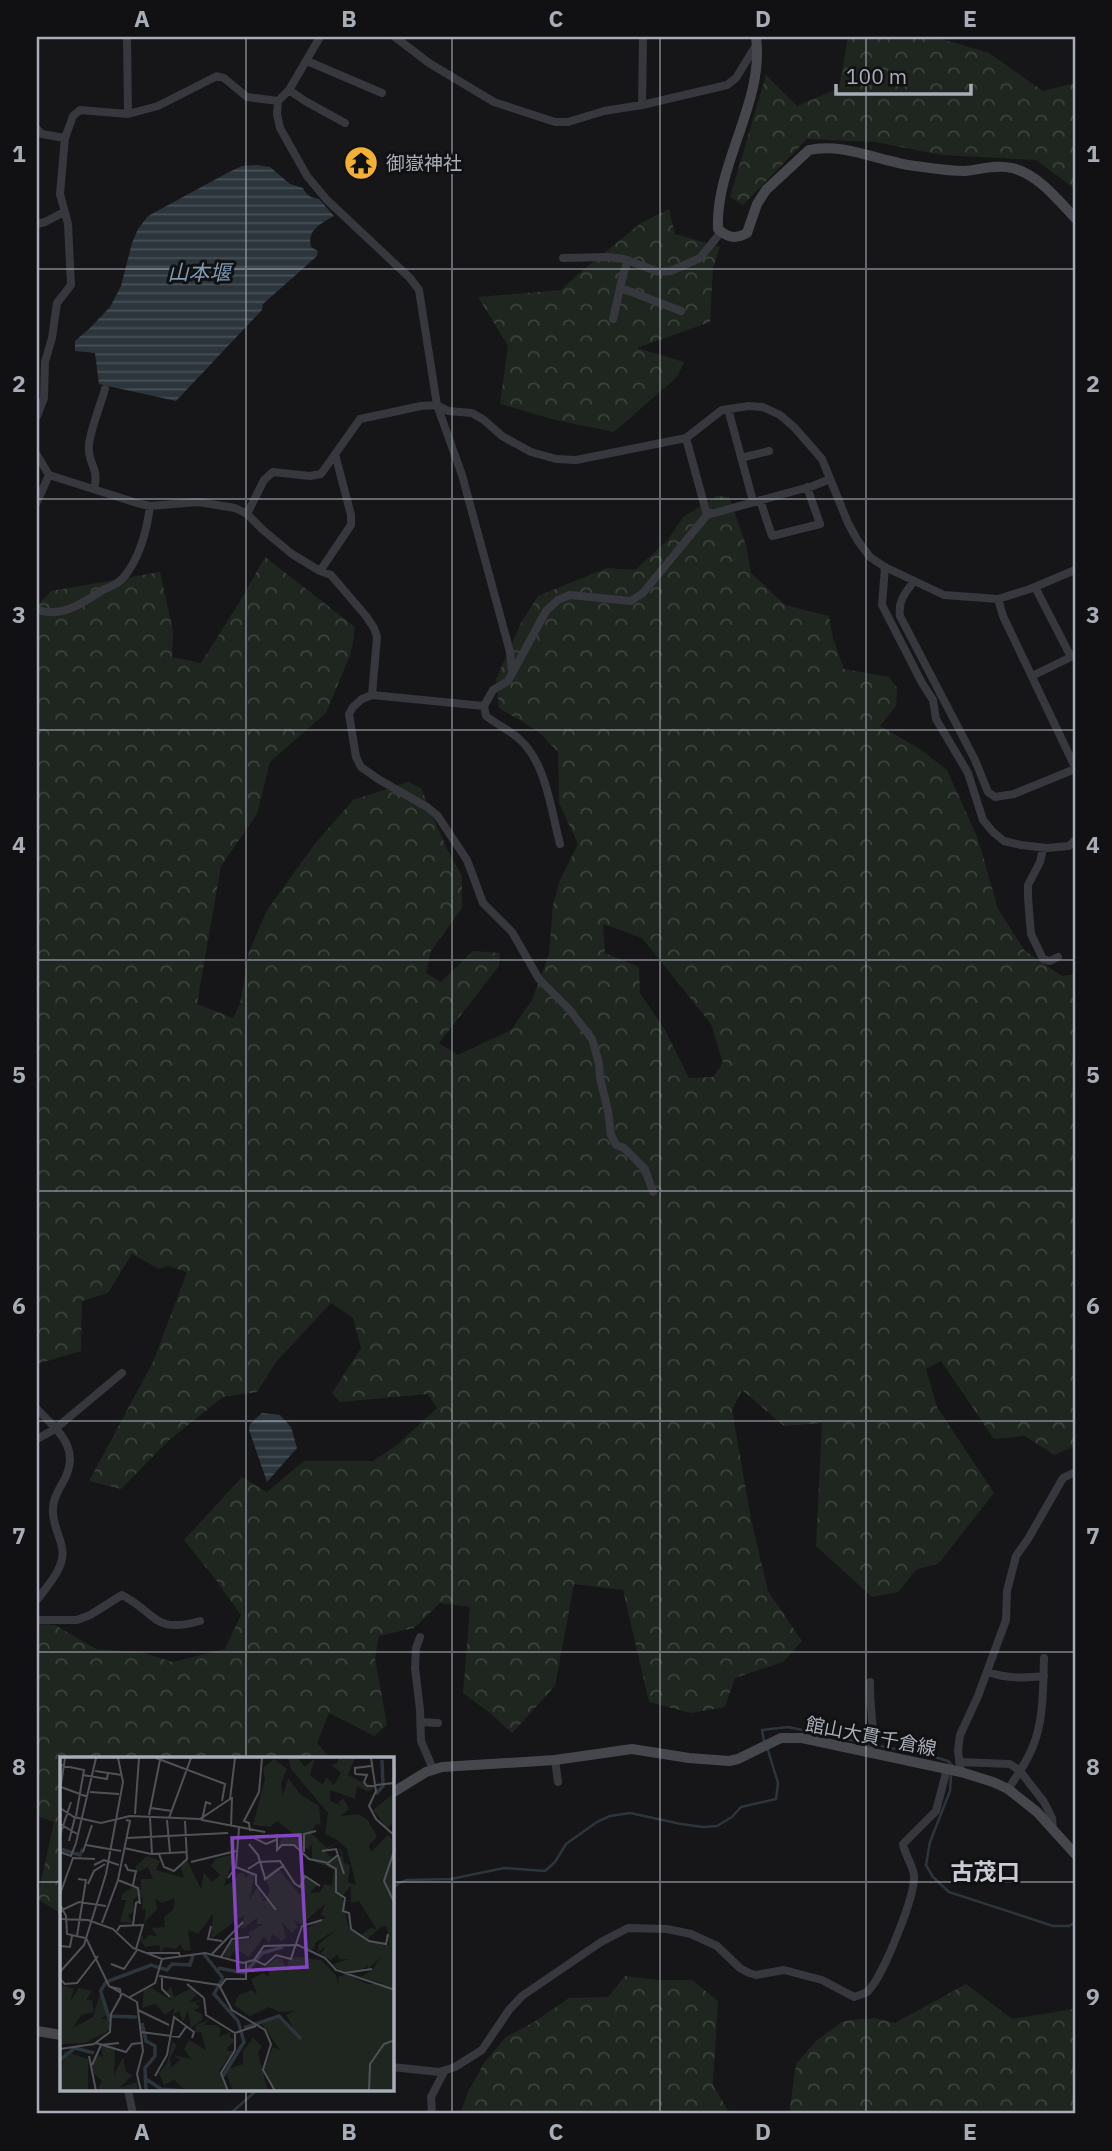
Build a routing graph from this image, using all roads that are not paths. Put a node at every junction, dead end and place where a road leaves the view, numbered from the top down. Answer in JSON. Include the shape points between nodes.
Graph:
{"nodes":[{"id":1,"x":127,"y":37,"type":"edge"},
{"id":2,"x":320,"y":37,"type":"edge"},
{"id":3,"x":396,"y":37,"type":"edge"},
{"id":4,"x":643,"y":37,"type":"edge"},
{"id":5,"x":756,"y":41,"type":"edge"},
{"id":6,"x":306,"y":61,"type":"junction"},
{"id":7,"x":289,"y":90,"type":"junction"},
{"id":8,"x":382,"y":93,"type":"dead end"},
{"id":9,"x":278,"y":101,"type":"junction"},
{"id":10,"x":642,"y":105,"type":"junction"},
{"id":11,"x":128,"y":114,"type":"junction"},
{"id":12,"x":345,"y":123,"type":"dead end"},
{"id":13,"x":37,"y":130,"type":"edge"},
{"id":14,"x":65,"y":138,"type":"junction"},
{"id":15,"x":64,"y":212,"type":"junction"},
{"id":16,"x":1075,"y":218,"type":"edge"},
{"id":17,"x":37,"y":224,"type":"edge"},
{"id":18,"x":722,"y":232,"type":"junction"},
{"id":19,"x":562,"y":258,"type":"dead end"},
{"id":20,"x":628,"y":260,"type":"junction"},
{"id":21,"x":621,"y":288,"type":"junction"},
{"id":22,"x":681,"y":311,"type":"dead end"},
{"id":23,"x":613,"y":320,"type":"dead end"},
{"id":24,"x":104,"y":389,"type":"dead end"},
{"id":25,"x":437,"y":405,"type":"junction"},
{"id":26,"x":728,"y":409,"type":"junction"},
{"id":27,"x":37,"y":416,"type":"edge"},
{"id":28,"x":686,"y":438,"type":"junction"},
{"id":29,"x":769,"y":451,"type":"dead end"},
{"id":30,"x":335,"y":454,"type":"junction"},
{"id":31,"x":37,"y":455,"type":"edge"},
{"id":32,"x":741,"y":458,"type":"junction"},
{"id":33,"x":49,"y":475,"type":"junction"},
{"id":34,"x":830,"y":479,"type":"junction"},
{"id":35,"x":807,"y":488,"type":"junction"},
{"id":36,"x":94,"y":489,"type":"junction"},
{"id":37,"x":756,"y":500,"type":"junction"},
{"id":38,"x":37,"y":502,"type":"edge"},
{"id":39,"x":150,"y":506,"type":"junction"},
{"id":40,"x":247,"y":514,"type":"junction"},
{"id":41,"x":707,"y":515,"type":"junction"},
{"id":42,"x":885,"y":567,"type":"junction"},
{"id":43,"x":1075,"y":570,"type":"edge"},
{"id":44,"x":320,"y":571,"type":"junction"},
{"id":45,"x":914,"y":581,"type":"junction"},
{"id":46,"x":1035,"y":587,"type":"junction"},
{"id":47,"x":998,"y":599,"type":"junction"},
{"id":48,"x":37,"y":610,"type":"edge"},
{"id":49,"x":1073,"y":656,"type":"edge"},
{"id":50,"x":512,"y":670,"type":"junction"},
{"id":51,"x":1032,"y":676,"type":"junction"},
{"id":52,"x":372,"y":695,"type":"junction"},
{"id":53,"x":484,"y":705,"type":"junction"},
{"id":54,"x":1075,"y":768,"type":"edge"},
{"id":55,"x":1075,"y":841,"type":"edge"},
{"id":56,"x":561,"y":844,"type":"dead end"},
{"id":57,"x":1043,"y":848,"type":"junction"},
{"id":58,"x":1058,"y":957,"type":"dead end"},
{"id":59,"x":653,"y":1192,"type":"dead end"},
{"id":60,"x":122,"y":1373,"type":"dead end"},
{"id":61,"x":37,"y":1409,"type":"edge"},
{"id":62,"x":55,"y":1429,"type":"junction"},
{"id":63,"x":37,"y":1439,"type":"edge"},
{"id":64,"x":1075,"y":1472,"type":"edge"},
{"id":65,"x":37,"y":1600,"type":"edge"},
{"id":66,"x":37,"y":1620,"type":"edge"},
{"id":67,"x":200,"y":1621,"type":"dead end"},
{"id":68,"x":420,"y":1637,"type":"dead end"},
{"id":69,"x":1044,"y":1658,"type":"dead end"},
{"id":70,"x":988,"y":1672,"type":"junction"},
{"id":71,"x":1044,"y":1676,"type":"junction"},
{"id":72,"x":870,"y":1682,"type":"dead end"},
{"id":73,"x":421,"y":1723,"type":"junction"},
{"id":74,"x":438,"y":1723,"type":"dead end"},
{"id":75,"x":870,"y":1752,"type":"junction"},
{"id":76,"x":555,"y":1760,"type":"junction"},
{"id":77,"x":960,"y":1767,"type":"junction"},
{"id":78,"x":433,"y":1769,"type":"junction"},
{"id":79,"x":947,"y":1769,"type":"junction"},
{"id":80,"x":1020,"y":1771,"type":"junction"},
{"id":81,"x":558,"y":1782,"type":"dead end"},
{"id":82,"x":1008,"y":1789,"type":"junction"},
{"id":83,"x":394,"y":1791,"type":"edge"},
{"id":84,"x":1053,"y":1830,"type":"junction"},
{"id":85,"x":1075,"y":1854,"type":"edge"},
{"id":86,"x":37,"y":2031,"type":"edge"},
{"id":87,"x":60,"y":2035,"type":"edge"},
{"id":88,"x":394,"y":2067,"type":"edge"},
{"id":89,"x":444,"y":2072,"type":"junction"},
{"id":90,"x":128,"y":2092,"type":"edge"},
{"id":91,"x":133,"y":2114,"type":"edge"},
{"id":92,"x":432,"y":2114,"type":"edge"}],
"edges":[{"from":1,"to":11,"type":"street"},
{"from":2,"to":6,"type":"street"},
{"from":3,"to":10,"type":"street","via":[[494,102],[555,122]]},
{"from":4,"to":10,"type":"street"},
{"from":5,"to":10,"type":"street","via":[[736,78],[727,85]]},
{"from":5,"to":18,"type":"main road","via":[[755,70],[717,215]]},
{"from":6,"to":7,"type":"street"},
{"from":6,"to":8,"type":"street"},
{"from":7,"to":9,"type":"street"},
{"from":7,"to":12,"type":"street"},
{"from":9,"to":11,"type":"street","via":[[247,97],[217,76],[158,106]]},
{"from":9,"to":25,"type":"street","via":[[280,128],[307,176],[419,290]]},
{"from":11,"to":14,"type":"street","via":[[80,110]]},
{"from":13,"to":14,"type":"street"},
{"from":14,"to":15,"type":"street","via":[[60,194]]},
{"from":15,"to":17,"type":"street"},
{"from":15,"to":27,"type":"street","via":[[71,285],[57,303],[45,362],[44,398]]},
{"from":16,"to":18,"type":"main road","via":[[1036,180],[1013,168],[963,171],[913,166],[818,148],[809,150],[766,190],[747,233],[739,238]]},
{"from":18,"to":20,"type":"street","via":[[700,258],[671,271],[659,272]]},
{"from":19,"to":20,"type":"street"},
{"from":20,"to":21,"type":"street"},
{"from":21,"to":22,"type":"street"},
{"from":21,"to":23,"type":"street"},
{"from":24,"to":36,"type":"street","via":[[89,446],[97,478]]},
{"from":25,"to":28,"type":"street","via":[[472,413],[517,445],[556,459],[576,460]]},
{"from":25,"to":30,"type":"street","via":[[360,419]]},
{"from":25,"to":50,"type":"street","via":[[478,529]]},
{"from":26,"to":28,"type":"street"},
{"from":26,"to":32,"type":"street"},
{"from":26,"to":34,"type":"street","via":[[763,407],[780,415],[822,459]]},
{"from":28,"to":41,"type":"street"},
{"from":29,"to":32,"type":"street"},
{"from":30,"to":40,"type":"street","via":[[316,477],[273,472]]},
{"from":30,"to":44,"type":"street","via":[[351,525]]},
{"from":31,"to":33,"type":"street"},
{"from":32,"to":37,"type":"street"},
{"from":33,"to":36,"type":"street"},
{"from":33,"to":38,"type":"street"},
{"from":34,"to":35,"type":"street"},
{"from":34,"to":42,"type":"street","via":[[858,541]]},
{"from":35,"to":37,"type":"street"},
{"from":35,"to":37,"type":"street","via":[[820,524],[772,537]]},
{"from":36,"to":39,"type":"street"},
{"from":37,"to":41,"type":"street"},
{"from":39,"to":40,"type":"street","via":[[198,502]]},
{"from":39,"to":48,"type":"street","via":[[147,526],[121,580],[75,608]]},
{"from":40,"to":44,"type":"street","via":[[282,546]]},
{"from":41,"to":50,"type":"street","via":[[643,593],[631,601],[570,595],[558,600],[546,611]]},
{"from":42,"to":45,"type":"street"},
{"from":42,"to":57,"type":"street","via":[[882,605],[933,700],[936,719],[968,774],[983,820],[1004,841]]},
{"from":43,"to":46,"type":"street"},
{"from":44,"to":52,"type":"street","via":[[331,575],[374,628]]},
{"from":45,"to":47,"type":"street","via":[[944,595]]},
{"from":45,"to":54,"type":"street","via":[[902,596],[900,616],[988,792],[995,797],[1014,794]]},
{"from":46,"to":47,"type":"street"},
{"from":46,"to":49,"type":"street"},
{"from":47,"to":51,"type":"street"},
{"from":49,"to":51,"type":"street"},
{"from":50,"to":53,"type":"street","via":[[508,681],[493,691]]},
{"from":51,"to":54,"type":"street"},
{"from":52,"to":53,"type":"street"},
{"from":52,"to":59,"type":"street","via":[[362,698],[349,714],[356,757],[378,779],[437,816],[467,860],[483,903],[512,932],[539,979],[592,1040],[611,1135],[616,1145],[645,1168]]},
{"from":53,"to":56,"type":"street","via":[[486,716],[532,752]]},
{"from":55,"to":57,"type":"street","via":[[1069,846]]},
{"from":57,"to":58,"type":"street","via":[[1028,885],[1029,922],[1043,959]]},
{"from":60,"to":62,"type":"street"},
{"from":61,"to":62,"type":"street"},
{"from":62,"to":63,"type":"street"},
{"from":62,"to":65,"type":"street","via":[[72,1459],[52,1510],[63,1558]]},
{"from":64,"to":70,"type":"street","via":[[1063,1478],[1016,1556],[1006,1620]]},
{"from":66,"to":67,"type":"street","via":[[76,1620],[122,1595],[162,1624],[183,1626]]},
{"from":68,"to":73,"type":"street","via":[[415,1668]]},
{"from":69,"to":71,"type":"street"},
{"from":70,"to":71,"type":"street","via":[[1020,1679]]},
{"from":70,"to":77,"type":"street","via":[[960,1735]]},
{"from":71,"to":80,"type":"street","via":[[1034,1745]]},
{"from":72,"to":75,"type":"street"},
{"from":73,"to":74,"type":"street"},
{"from":73,"to":78,"type":"street","via":[[421,1741]]},
{"from":75,"to":76,"type":"main road","name":"館山大貫千倉線","via":[[781,1738],[729,1761],[632,1749]]},
{"from":75,"to":79,"type":"main road","name":"館山大貫千倉線"},
{"from":76,"to":78,"type":"main road","name":"館山大貫千倉線"},
{"from":76,"to":81,"type":"street"},
{"from":77,"to":79,"type":"main road","name":"館山大貫千倉線"},
{"from":77,"to":80,"type":"street","via":[[1010,1764]]},
{"from":77,"to":82,"type":"main road","name":"館山大貫千倉線"},
{"from":78,"to":83,"type":"main road","name":"館山大貫千倉線"},
{"from":79,"to":89,"type":"street","via":[[936,1811],[903,1844],[914,1874],[911,1891],[896,1941],[868,1992],[854,1997],[821,1980],[784,1970],[756,1975],[702,1937],[628,1927],[522,1996],[482,2050]]},
{"from":80,"to":82,"type":"street"},
{"from":80,"to":84,"type":"street","via":[[1044,1802]]},
{"from":82,"to":84,"type":"main road","name":"館山大貫千倉線"},
{"from":84,"to":85,"type":"main road","name":"館山大貫千倉線"},
{"from":86,"to":87,"type":"main road"},
{"from":88,"to":89,"type":"street"},
{"from":89,"to":92,"type":"street","via":[[431,2097]]},
{"from":90,"to":91,"type":"street"}]}
